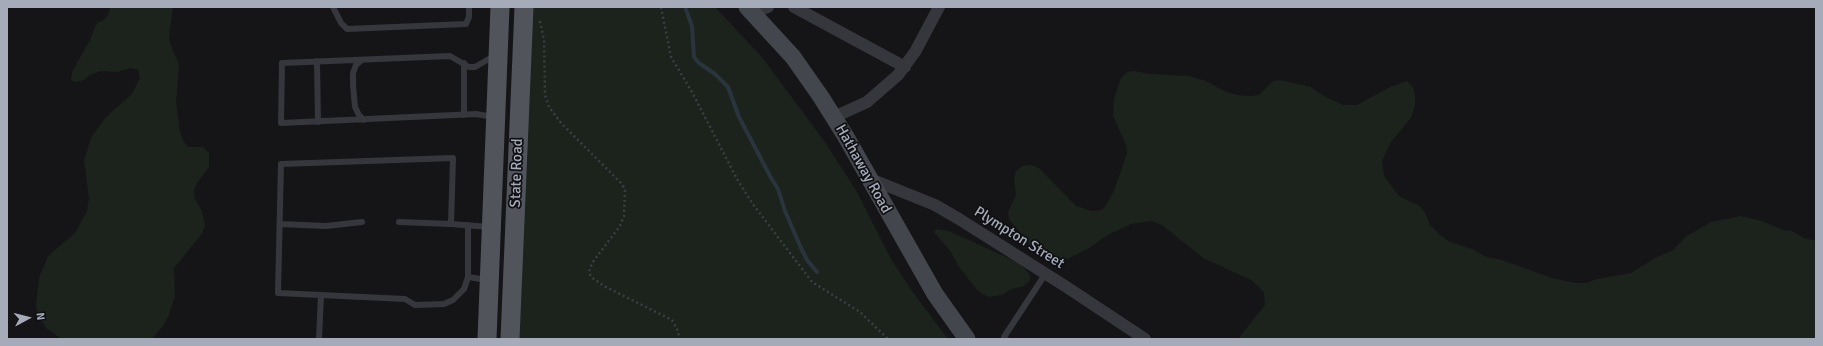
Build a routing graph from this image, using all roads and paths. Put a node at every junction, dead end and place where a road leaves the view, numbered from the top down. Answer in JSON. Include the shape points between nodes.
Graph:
{"nodes":[{"id":1,"x":333,"y":7,"type":"edge"},
{"id":2,"x":469,"y":7,"type":"edge"},
{"id":3,"x":500,"y":7,"type":"edge"},
{"id":4,"x":661,"y":7,"type":"edge"},
{"id":5,"x":794,"y":7,"type":"edge"},
{"id":6,"x":939,"y":7,"type":"edge"},
{"id":7,"x":756,"y":9,"type":"edge"},
{"id":8,"x":532,"y":11,"type":"edge"},
{"id":9,"x":499,"y":53,"type":"junction"},
{"id":10,"x":362,"y":60,"type":"junction"},
{"id":11,"x":317,"y":61,"type":"junction"},
{"id":12,"x":464,"y":63,"type":"junction"},
{"id":13,"x":905,"y":67,"type":"junction"},
{"id":14,"x":464,"y":115,"type":"junction"},
{"id":15,"x":496,"y":117,"type":"junction"},
{"id":16,"x":834,"y":117,"type":"junction"},
{"id":17,"x":364,"y":120,"type":"junction"},
{"id":18,"x":318,"y":122,"type":"junction"},
{"id":19,"x":868,"y":178,"type":"junction"},
{"id":20,"x":362,"y":222,"type":"dead end"},
{"id":21,"x":399,"y":222,"type":"dead end"},
{"id":22,"x":280,"y":224,"type":"junction"},
{"id":23,"x":451,"y":224,"type":"junction"},
{"id":24,"x":468,"y":225,"type":"junction"},
{"id":25,"x":491,"y":228,"type":"junction"},
{"id":26,"x":1046,"y":273,"type":"junction"},
{"id":27,"x":468,"y":277,"type":"junction"},
{"id":28,"x":489,"y":280,"type":"junction"},
{"id":29,"x":321,"y":295,"type":"junction"},
{"id":30,"x":318,"y":339,"type":"edge"},
{"id":31,"x":488,"y":339,"type":"edge"},
{"id":32,"x":510,"y":339,"type":"edge"},
{"id":33,"x":680,"y":339,"type":"edge"},
{"id":34,"x":888,"y":339,"type":"edge"},
{"id":35,"x":967,"y":339,"type":"edge"},
{"id":36,"x":1006,"y":339,"type":"edge"},
{"id":37,"x":1146,"y":339,"type":"edge"}],
"edges":[{"from":1,"to":2,"type":"lane","via":[[347,29],[466,24]]},
{"from":3,"to":9,"type":"main road","name":"State Road"},
{"from":4,"to":34,"type":"path","via":[[670,57],[692,92],[752,203],[812,282],[860,312]]},
{"from":5,"to":13,"type":"street"},
{"from":6,"to":13,"type":"street"},
{"from":7,"to":16,"type":"main road","name":"Hathaway Road"},
{"from":8,"to":32,"type":"main road","name":"State Road"},
{"from":8,"to":33,"type":"path","via":[[540,22],[544,40],[546,102],[561,123],[605,165],[625,189],[624,216],[620,226],[592,263],[589,272],[591,277],[672,320]]},
{"from":9,"to":12,"type":"lane","via":[[479,67],[469,67]]},
{"from":9,"to":15,"type":"main road","name":"State Road"},
{"from":10,"to":11,"type":"lane"},
{"from":10,"to":12,"type":"lane","via":[[450,56]]},
{"from":10,"to":17,"type":"lane","via":[[356,65],[353,73],[353,85],[355,108]]},
{"from":11,"to":18,"type":"lane"},
{"from":11,"to":18,"type":"lane","via":[[282,63],[281,123]]},
{"from":12,"to":14,"type":"lane"},
{"from":13,"to":16,"type":"street","via":[[867,102]]},
{"from":14,"to":15,"type":"lane"},
{"from":14,"to":17,"type":"lane"},
{"from":15,"to":25,"type":"main road","name":"State Road"},
{"from":16,"to":19,"type":"main road","name":"Hathaway Road"},
{"from":17,"to":18,"type":"lane"},
{"from":19,"to":26,"type":"street","name":"Plympton Street","via":[[934,205]]},
{"from":19,"to":35,"type":"main road","name":"Hathaway Road","via":[[935,294]]},
{"from":20,"to":22,"type":"lane","via":[[326,226]]},
{"from":21,"to":23,"type":"lane"},
{"from":22,"to":23,"type":"lane","via":[[282,164],[452,158]]},
{"from":22,"to":29,"type":"lane","via":[[278,294]]},
{"from":23,"to":24,"type":"lane"},
{"from":24,"to":25,"type":"lane"},
{"from":24,"to":27,"type":"lane"},
{"from":25,"to":28,"type":"main road","name":"State Road"},
{"from":26,"to":36,"type":"lane","via":[[1004,337]]},
{"from":26,"to":37,"type":"street","name":"Plympton Street"},
{"from":27,"to":28,"type":"lane"},
{"from":27,"to":29,"type":"lane","via":[[464,289],[453,300],[444,304],[415,305],[405,299]]},
{"from":28,"to":31,"type":"main road","name":"State Road"},
{"from":29,"to":30,"type":"lane"}]}
